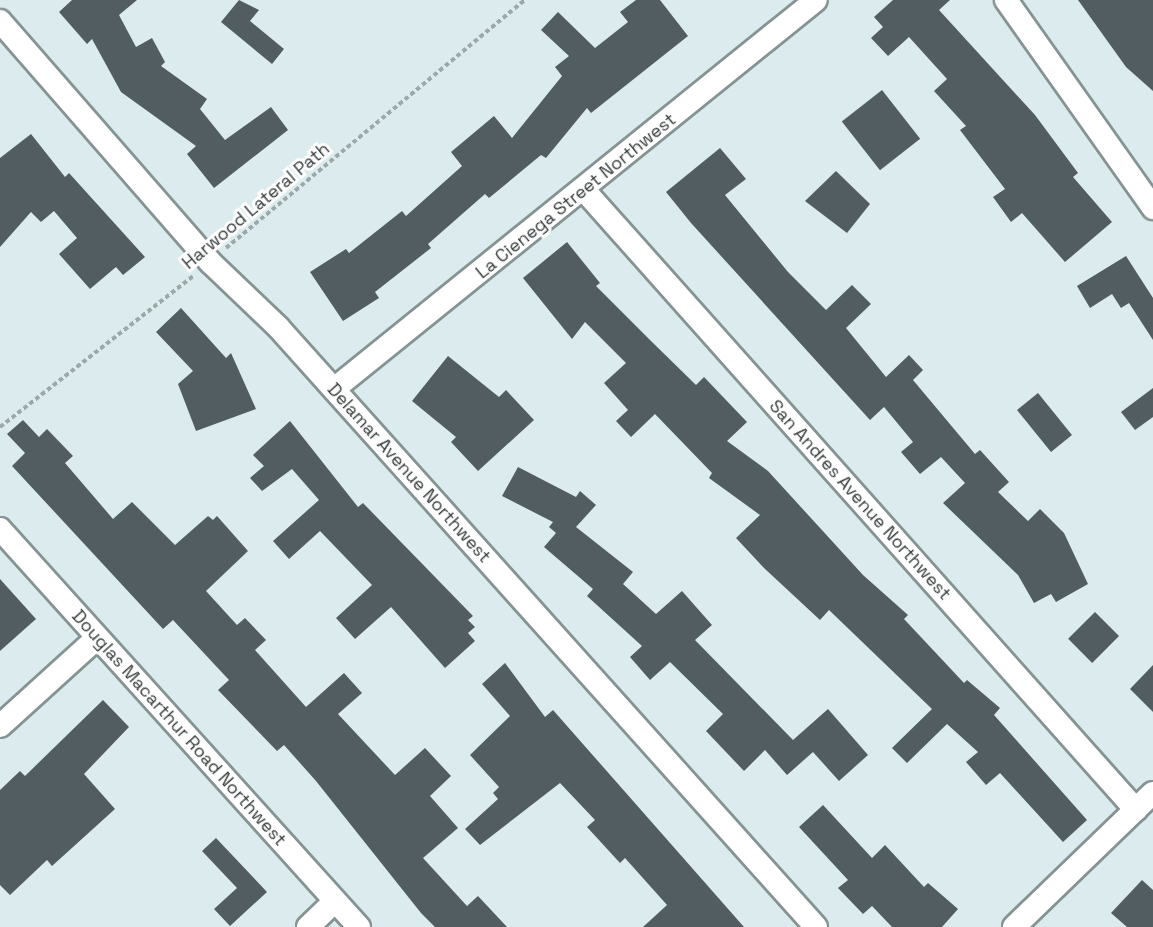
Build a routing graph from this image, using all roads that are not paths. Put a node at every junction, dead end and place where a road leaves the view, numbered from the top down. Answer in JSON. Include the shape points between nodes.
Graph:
{"nodes":[{"id":1,"x":816,"y":0,"type":"edge"},
{"id":2,"x":1006,"y":0,"type":"edge"},
{"id":3,"x":0,"y":21,"type":"edge"},
{"id":4,"x":584,"y":190,"type":"junction"},
{"id":5,"x":1153,"y":208,"type":"edge"},
{"id":6,"x":334,"y":389,"type":"junction"},
{"id":7,"x":0,"y":529,"type":"edge"},
{"id":8,"x":97,"y":638,"type":"junction"},
{"id":9,"x":0,"y":726,"type":"edge"},
{"id":10,"x":1153,"y":793,"type":"edge"},
{"id":11,"x":1136,"y":810,"type":"junction"},
{"id":12,"x":335,"y":901,"type":"junction"},
{"id":13,"x":308,"y":927,"type":"edge"},
{"id":14,"x":359,"y":927,"type":"edge"},
{"id":15,"x":816,"y":927,"type":"edge"},
{"id":16,"x":1014,"y":927,"type":"edge"}],
"edges":[{"from":1,"to":4,"type":"street","name":"La Cienega Street Northwest"},
{"from":2,"to":5,"type":"street"},
{"from":3,"to":6,"type":"street","name":"Delamar Avenue Northwest","via":[[210,262]]},
{"from":4,"to":6,"type":"street","name":"La Cienega Street Northwest"},
{"from":4,"to":11,"type":"street","name":"San Andres Avenue Northwest"},
{"from":6,"to":15,"type":"street","name":"Delamar Avenue Northwest"},
{"from":7,"to":8,"type":"street","name":"Douglas Macarthur Road Northwest"},
{"from":8,"to":9,"type":"street"},
{"from":8,"to":12,"type":"street","name":"Douglas Macarthur Road Northwest"},
{"from":10,"to":11,"type":"street"},
{"from":11,"to":16,"type":"street"},
{"from":12,"to":13,"type":"street"},
{"from":12,"to":14,"type":"street","name":"Douglas Macarthur Road Northwest"}]}
